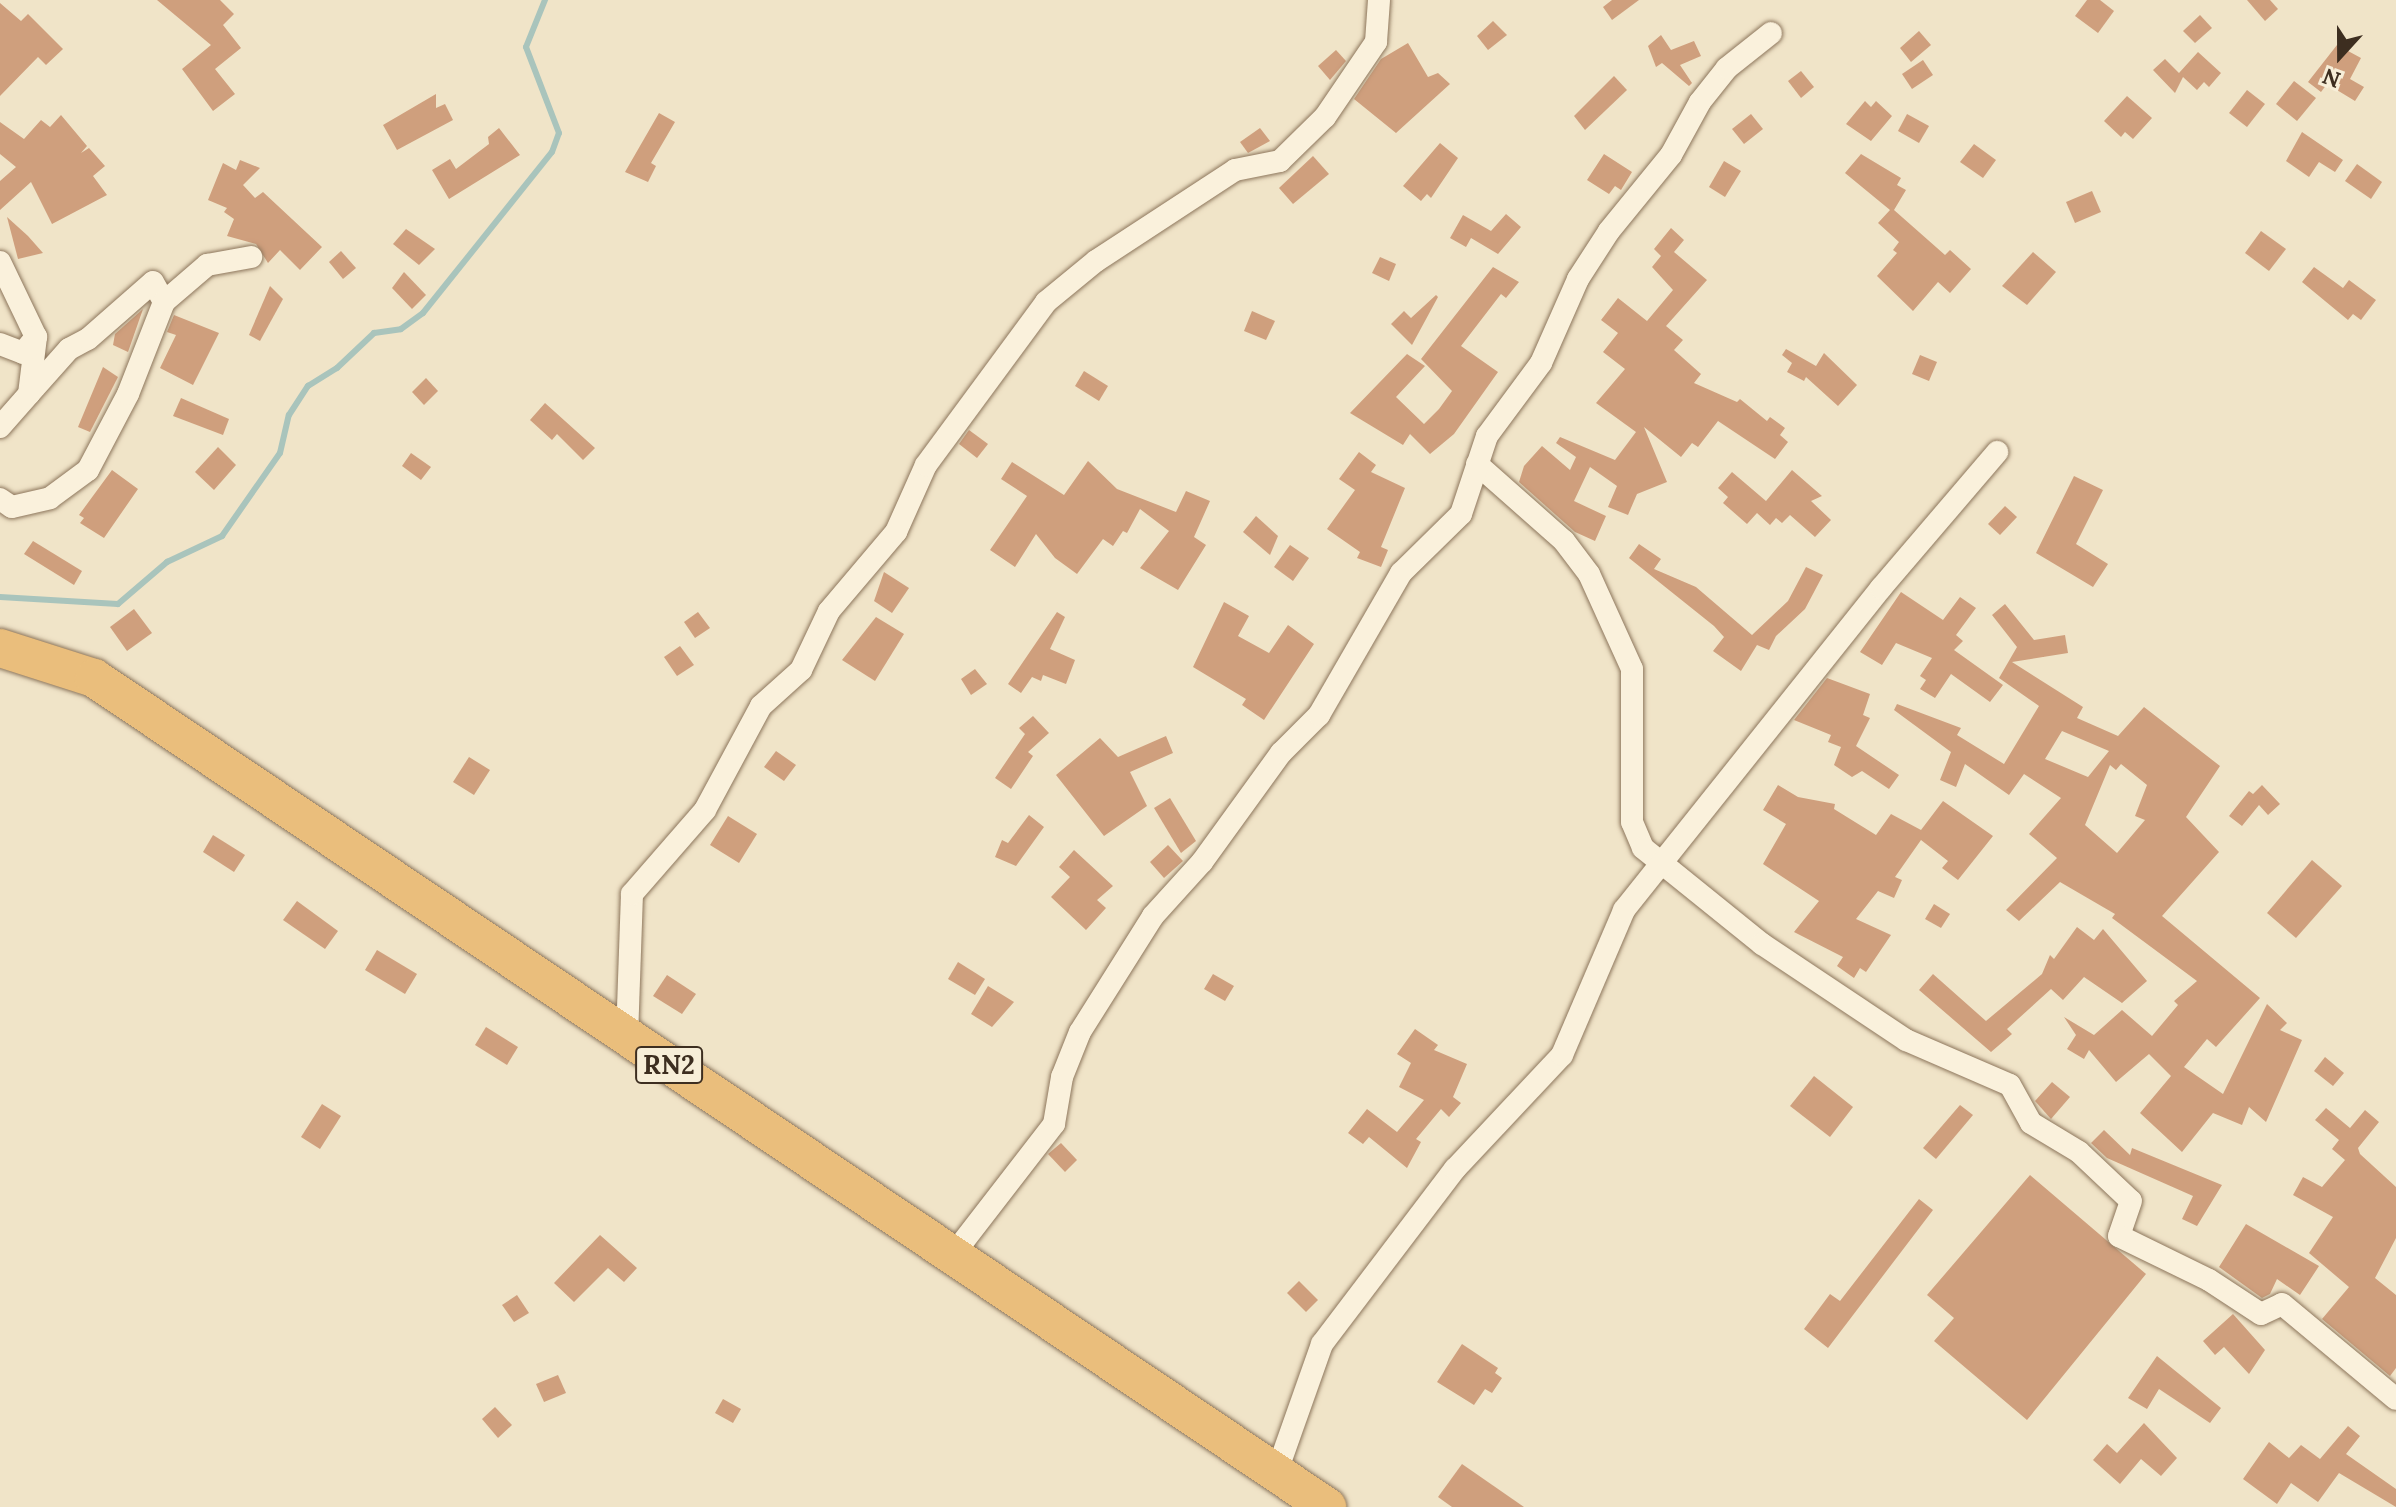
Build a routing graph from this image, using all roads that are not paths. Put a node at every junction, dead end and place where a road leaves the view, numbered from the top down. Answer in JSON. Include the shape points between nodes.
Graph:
{"nodes":[{"id":1,"x":1379,"y":0,"type":"edge"},
{"id":2,"x":1771,"y":33,"type":"dead end"},
{"id":3,"x":251,"y":257,"type":"dead end"},
{"id":4,"x":0,"y":262,"type":"edge"},
{"id":5,"x":164,"y":302,"type":"junction"},
{"id":6,"x":36,"y":337,"type":"junction"},
{"id":7,"x":0,"y":344,"type":"edge"},
{"id":8,"x":29,"y":394,"type":"junction"},
{"id":9,"x":0,"y":427,"type":"edge"},
{"id":10,"x":1997,"y":452,"type":"dead end"},
{"id":11,"x":1477,"y":464,"type":"junction"},
{"id":12,"x":0,"y":499,"type":"edge"},
{"id":13,"x":0,"y":648,"type":"edge"},
{"id":14,"x":1664,"y":866,"type":"junction"},
{"id":15,"x":627,"y":1037,"type":"junction"},
{"id":16,"x":952,"y":1256,"type":"junction"},
{"id":17,"x":2396,"y":1399,"type":"edge"},
{"id":18,"x":1276,"y":1474,"type":"junction"},
{"id":19,"x":1327,"y":1507,"type":"edge"}],
"edges":[{"from":1,"to":15,"type":"street","via":[[1376,42],[1325,117],[1280,161],[1235,170],[1096,261],[1046,302],[926,465],[896,532],[829,611],[801,670],[761,706],[705,810],[632,894]]},
{"from":2,"to":11,"type":"street","via":[[1727,68],[1700,102],[1671,155],[1609,231],[1578,279],[1541,363],[1487,436]]},
{"from":3,"to":5,"type":"street","via":[[207,265]]},
{"from":4,"to":6,"type":"street"},
{"from":5,"to":8,"type":"street","via":[[153,282],[88,339],[69,349]]},
{"from":5,"to":12,"type":"street","via":[[128,394],[88,470],[50,498],[12,507]]},
{"from":6,"to":7,"type":"street","via":[[23,353]]},
{"from":6,"to":8,"type":"street"},
{"from":8,"to":9,"type":"street"},
{"from":10,"to":14,"type":"street","via":[[1881,588]]},
{"from":11,"to":14,"type":"street","via":[[1564,541],[1589,574],[1632,669],[1632,822],[1643,848]]},
{"from":11,"to":16,"type":"street","via":[[1461,514],[1401,573],[1319,715],[1281,753],[1202,862],[1153,916],[1106,986],[1067,1066],[1054,1124]]},
{"from":13,"to":15,"type":"highway","number":"RN2","via":[[94,678]]},
{"from":14,"to":17,"type":"street","via":[[1762,944],[1906,1040],[2010,1085],[2031,1123],[2079,1152],[2131,1201],[2119,1236],[2209,1280],[2261,1314],[2282,1304]]},
{"from":14,"to":18,"type":"street","via":[[1624,910],[1562,1055],[1455,1169],[1322,1344]]},
{"from":15,"to":16,"type":"highway","number":"RN2"},
{"from":16,"to":18,"type":"highway","number":"RN2"},
{"from":18,"to":19,"type":"highway","number":"RN2"}]}
